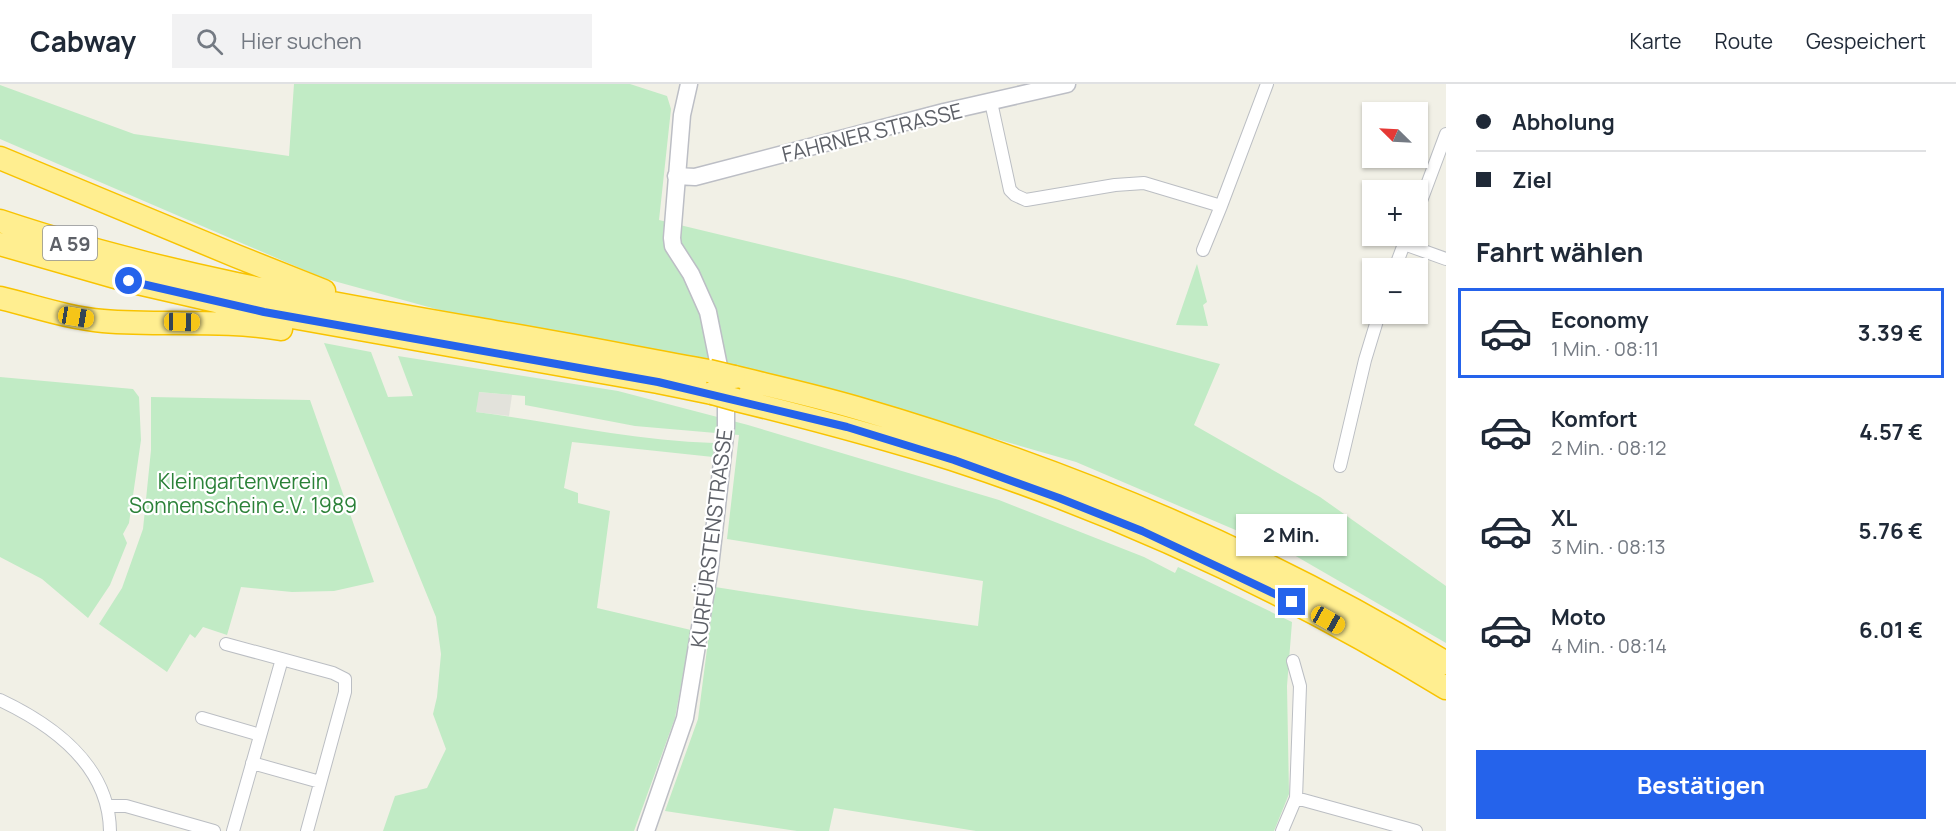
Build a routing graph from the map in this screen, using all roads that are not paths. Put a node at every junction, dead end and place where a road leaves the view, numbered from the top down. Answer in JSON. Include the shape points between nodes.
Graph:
{"nodes":[{"id":1,"x":689,"y":84,"type":"edge"},
{"id":2,"x":1067,"y":84,"type":"edge"},
{"id":3,"x":1267,"y":84,"type":"edge"},
{"id":4,"x":991,"y":102,"type":"junction"},
{"id":5,"x":1446,"y":134,"type":"edge"},
{"id":6,"x":0,"y":158,"type":"edge"},
{"id":7,"x":676,"y":176,"type":"junction"},
{"id":8,"x":1428,"y":182,"type":"edge"},
{"id":9,"x":1221,"y":206,"type":"junction"},
{"id":10,"x":0,"y":221,"type":"edge"},
{"id":11,"x":0,"y":243,"type":"edge"},
{"id":12,"x":1419,"y":246,"type":"edge"},
{"id":13,"x":1203,"y":250,"type":"dead end"},
{"id":14,"x":1446,"y":259,"type":"edge"},
{"id":15,"x":0,"y":298,"type":"edge"},
{"id":16,"x":382,"y":313,"type":"junction"},
{"id":17,"x":1376,"y":324,"type":"edge"},
{"id":18,"x":652,"y":382,"type":"junction"},
{"id":19,"x":710,"y":382,"type":"junction"},
{"id":20,"x":1340,"y":466,"type":"dead end"},
{"id":21,"x":226,"y":644,"type":"dead end"},
{"id":22,"x":282,"y":659,"type":"junction"},
{"id":23,"x":1293,"y":661,"type":"dead end"},
{"id":24,"x":1446,"y":663,"type":"edge"},
{"id":25,"x":1446,"y":688,"type":"edge"},
{"id":26,"x":0,"y":700,"type":"edge"},
{"id":27,"x":202,"y":718,"type":"dead end"},
{"id":28,"x":260,"y":735,"type":"junction"},
{"id":29,"x":252,"y":763,"type":"junction"},
{"id":30,"x":320,"y":782,"type":"junction"},
{"id":31,"x":1296,"y":798,"type":"junction"},
{"id":32,"x":107,"y":806,"type":"junction"},
{"id":33,"x":110,"y":831,"type":"edge"},
{"id":34,"x":214,"y":831,"type":"edge"},
{"id":35,"x":233,"y":831,"type":"edge"},
{"id":36,"x":306,"y":831,"type":"edge"},
{"id":37,"x":646,"y":831,"type":"edge"},
{"id":38,"x":1282,"y":831,"type":"edge"},
{"id":39,"x":1416,"y":831,"type":"edge"}],
"edges":[{"from":1,"to":7,"type":"street","name":"KURFÜRSTENSTRASSE"},
{"from":2,"to":4,"type":"street","name":"FAHRNER STRASSE"},
{"from":3,"to":9,"type":"street"},
{"from":4,"to":7,"type":"street","name":"FAHRNER STRASSE","via":[[695,177]]},
{"from":4,"to":9,"type":"street","via":[[1010,190],[1020,199],[1144,183]]},
{"from":5,"to":8,"type":"street"},
{"from":6,"to":16,"type":"highway"},
{"from":7,"to":37,"type":"street","name":"KURFÜRSTENSTRASSE","via":[[673,246],[708,312],[724,390],[726,427],[710,567],[685,718]]},
{"from":9,"to":13,"type":"street"},
{"from":10,"to":16,"type":"highway","number":"A 59","via":[[135,261]]},
{"from":11,"to":18,"type":"highway","number":"A 59","via":[[129,281],[253,310]]},
{"from":12,"to":14,"type":"street"},
{"from":15,"to":18,"type":"highway","via":[[102,321],[263,326],[596,382]]},
{"from":16,"to":19,"type":"highway","number":"A 59","via":[[599,350]]},
{"from":17,"to":20,"type":"street"},
{"from":18,"to":19,"type":"highway","number":"A 59"},
{"from":19,"to":24,"type":"highway","number":"A 59","bridge":true,"via":[[734,377],[855,407],[1067,478],[1247,555]]},
{"from":19,"to":25,"type":"highway","number":"A 59","bridge":true,"via":[[737,400],[847,427],[943,457],[1142,531],[1328,620]]},
{"from":21,"to":22,"type":"street"},
{"from":22,"to":28,"type":"street"},
{"from":22,"to":30,"type":"street","via":[[345,679],[345,692]]},
{"from":23,"to":31,"type":"street","via":[[1300,686]]},
{"from":26,"to":32,"type":"street","via":[[26,712],[71,746],[86,762]]},
{"from":27,"to":28,"type":"street"},
{"from":28,"to":29,"type":"street"},
{"from":29,"to":30,"type":"street"},
{"from":29,"to":35,"type":"street"},
{"from":30,"to":36,"type":"street"},
{"from":31,"to":38,"type":"street"},
{"from":31,"to":39,"type":"street"},
{"from":32,"to":33,"type":"street"},
{"from":32,"to":34,"type":"street","via":[[126,806]]}]}
